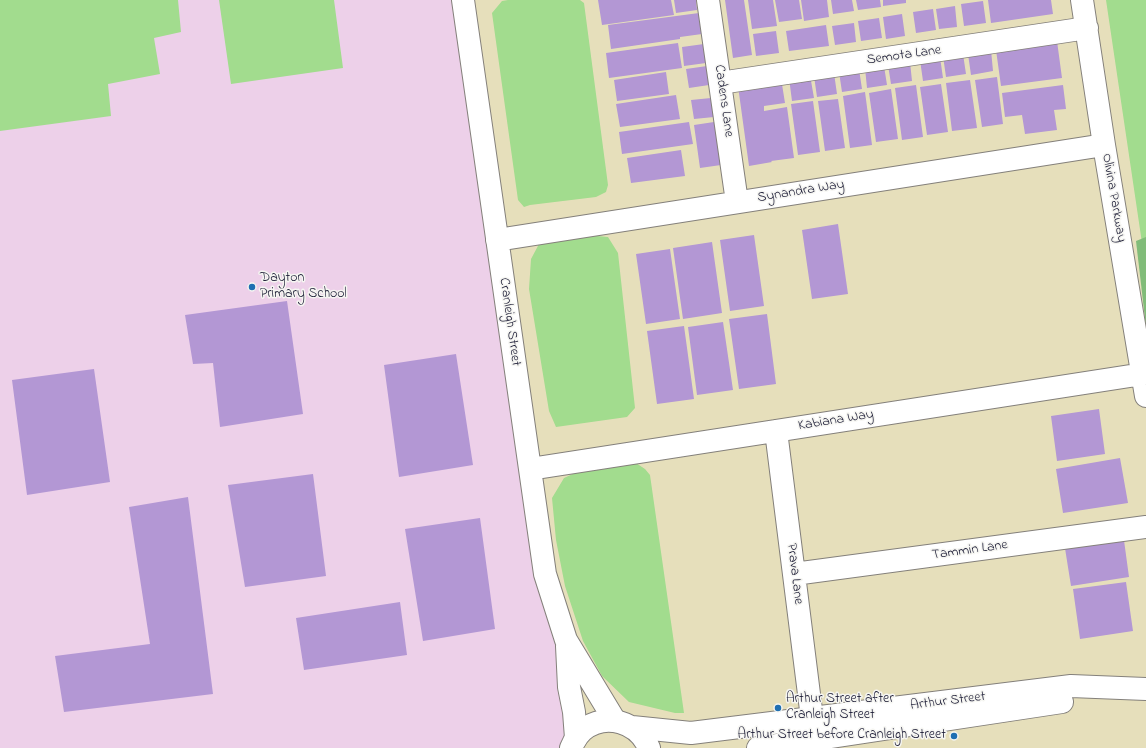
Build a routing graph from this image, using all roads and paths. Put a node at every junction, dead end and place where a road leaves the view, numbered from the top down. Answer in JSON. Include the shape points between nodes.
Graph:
{"nodes":[{"id":1,"x":463,"y":0,"type":"edge"},
{"id":2,"x":708,"y":0,"type":"edge"},
{"id":3,"x":1082,"y":0,"type":"edge"},
{"id":4,"x":1087,"y":28,"type":"junction"},
{"id":5,"x":720,"y":83,"type":"junction"},
{"id":6,"x":1104,"y":144,"type":"junction"},
{"id":7,"x":737,"y":202,"type":"junction"},
{"id":8,"x":497,"y":240,"type":"junction"},
{"id":9,"x":1143,"y":374,"type":"junction"},
{"id":10,"x":1146,"y":396,"type":"edge"},
{"id":11,"x":776,"y":430,"type":"junction"},
{"id":12,"x":530,"y":469,"type":"junction"},
{"id":13,"x":1146,"y":527,"type":"edge"},
{"id":14,"x":794,"y":574,"type":"junction"},
{"id":15,"x":566,"y":640,"type":"junction"},
{"id":16,"x":1146,"y":689,"type":"edge"},
{"id":17,"x":812,"y":718,"type":"junction"},
{"id":18,"x":624,"y":724,"type":"junction"},
{"id":19,"x":573,"y":743,"type":"edge"},
{"id":20,"x":649,"y":748,"type":"edge"},
{"id":21,"x":758,"y":748,"type":"edge"}],
"edges":[{"from":1,"to":8,"type":"street","name":"Cranleigh Street"},
{"from":2,"to":5,"type":"street","name":"Cadens Lane"},
{"from":3,"to":4,"type":"street","name":"Olivina Parkway"},
{"from":4,"to":5,"type":"street","name":"Semota Lane"},
{"from":4,"to":6,"type":"street","name":"Olivina Parkway"},
{"from":5,"to":7,"type":"street","name":"Cadens Lane"},
{"from":6,"to":7,"type":"street","name":"Synandra Way"},
{"from":6,"to":9,"type":"street","name":"Olivina Parkway"},
{"from":7,"to":8,"type":"street","name":"Synandra Way"},
{"from":8,"to":12,"type":"street","name":"Cranleigh Street"},
{"from":9,"to":10,"type":"street","name":"Olivina Parkway"},
{"from":9,"to":11,"type":"street","name":"Kabiana Way"},
{"from":11,"to":12,"type":"street","name":"Kabiana Way"},
{"from":11,"to":14,"type":"street","name":"Prava Lane"},
{"from":12,"to":15,"type":"street","name":"Cranleigh Street","via":[[545,574]]},
{"from":13,"to":14,"type":"street","name":"Tammin Lane"},
{"from":14,"to":17,"type":"street","name":"Prava Lane"},
{"from":15,"to":18,"type":"street","name":"Cranleigh Street"},
{"from":15,"to":19,"type":"street","name":"Cranleigh Street","via":[[574,712]]},
{"from":16,"to":17,"type":"street","name":"Arthur Street","via":[[1071,686]]},
{"from":16,"to":21,"type":"street","name":"Arthur Street"},
{"from":17,"to":18,"type":"street","name":"Arthur Street","via":[[691,733]]},
{"from":18,"to":19,"type":"street","name":"Arthur Street","via":[[598,722],[582,731]]},
{"from":18,"to":20,"type":"street","name":"Cranleigh Street","via":[[643,737]]}]}
